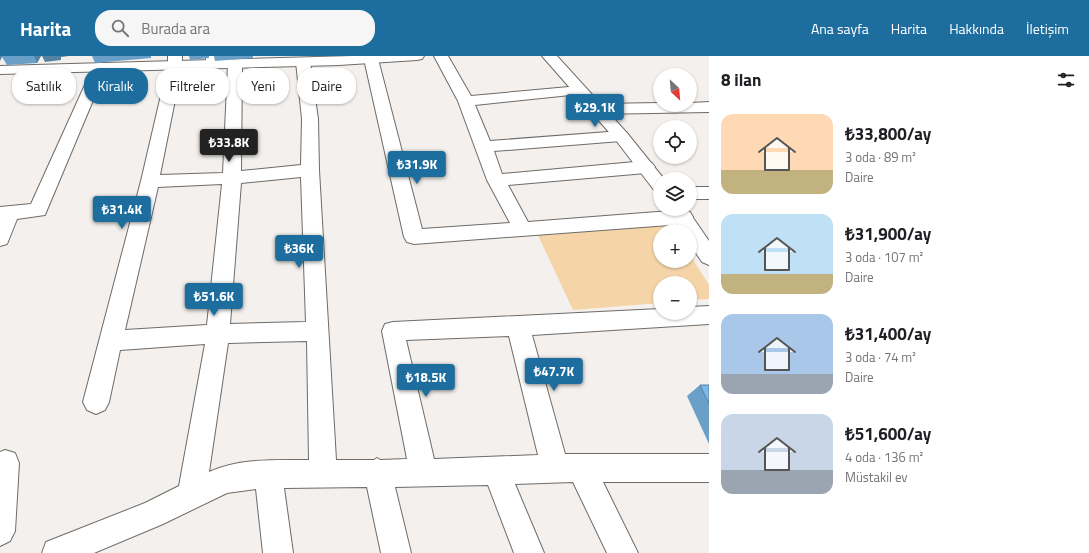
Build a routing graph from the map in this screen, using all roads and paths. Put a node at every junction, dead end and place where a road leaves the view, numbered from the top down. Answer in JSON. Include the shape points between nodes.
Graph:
{"nodes":[{"id":1,"x":22,"y":56,"type":"edge"},
{"id":2,"x":417,"y":56,"type":"edge"},
{"id":3,"x":441,"y":56,"type":"edge"},
{"id":4,"x":549,"y":56,"type":"edge"},
{"id":5,"x":391,"y":57,"type":"edge"},
{"id":6,"x":372,"y":59,"type":"junction"},
{"id":7,"x":213,"y":60,"type":"edge"},
{"id":8,"x":175,"y":61,"type":"edge"},
{"id":9,"x":303,"y":62,"type":"junction"},
{"id":10,"x":235,"y":64,"type":"junction"},
{"id":11,"x":100,"y":67,"type":"junction"},
{"id":12,"x":16,"y":68,"type":"edge"},
{"id":13,"x":58,"y":68,"type":"edge"},
{"id":14,"x":12,"y":69,"type":"edge"},
{"id":15,"x":0,"y":70,"type":"edge"},
{"id":16,"x":580,"y":90,"type":"junction"},
{"id":17,"x":466,"y":101,"type":"junction"},
{"id":18,"x":709,"y":107,"type":"edge"},
{"id":19,"x":597,"y":109,"type":"junction"},
{"id":20,"x":621,"y":136,"type":"junction"},
{"id":21,"x":483,"y":147,"type":"junction"},
{"id":22,"x":646,"y":167,"type":"junction"},
{"id":23,"x":310,"y":170,"type":"junction"},
{"id":24,"x":653,"y":176,"type":"edge"},
{"id":25,"x":232,"y":178,"type":"junction"},
{"id":26,"x":496,"y":180,"type":"junction"},
{"id":27,"x":150,"y":181,"type":"junction"},
{"id":28,"x":697,"y":193,"type":"edge"},
{"id":29,"x":709,"y":193,"type":"edge"},
{"id":30,"x":5,"y":214,"type":"edge"},
{"id":31,"x":653,"y":216,"type":"edge"},
{"id":32,"x":682,"y":216,"type":"edge"},
{"id":33,"x":523,"y":230,"type":"junction"},
{"id":34,"x":0,"y":239,"type":"edge"},
{"id":35,"x":709,"y":257,"type":"edge"},
{"id":36,"x":709,"y":315,"type":"edge"},
{"id":37,"x":518,"y":326,"type":"junction"},
{"id":38,"x":318,"y":331,"type":"junction"},
{"id":39,"x":218,"y":334,"type":"junction"},
{"id":40,"x":111,"y":341,"type":"junction"},
{"id":41,"x":96,"y":402,"type":"dead end"},
{"id":42,"x":5,"y":463,"type":"dead end"},
{"id":43,"x":568,"y":468,"type":"junction"},
{"id":44,"x":709,"y":468,"type":"edge"},
{"id":45,"x":496,"y":471,"type":"junction"},
{"id":46,"x":377,"y":472,"type":"junction"},
{"id":47,"x":423,"y":473,"type":"junction"},
{"id":48,"x":268,"y":474,"type":"junction"},
{"id":49,"x":323,"y":474,"type":"junction"},
{"id":50,"x":192,"y":495,"type":"junction"},
{"id":51,"x":0,"y":531,"type":"edge"},
{"id":52,"x":57,"y":553,"type":"edge"},
{"id":53,"x":278,"y":553,"type":"edge"},
{"id":54,"x":396,"y":553,"type":"edge"},
{"id":55,"x":529,"y":553,"type":"edge"},
{"id":56,"x":623,"y":553,"type":"edge"}],
"edges":[{"from":1,"to":12,"type":"street"},
{"from":2,"to":5,"type":"street"},
{"from":3,"to":17,"type":"street"},
{"from":4,"to":16,"type":"street"},
{"from":5,"to":6,"type":"street"},
{"from":6,"to":9,"type":"street"},
{"from":6,"to":33,"type":"street","via":[[414,237]]},
{"from":7,"to":8,"type":"street"},
{"from":7,"to":10,"type":"street"},
{"from":8,"to":11,"type":"street"},
{"from":8,"to":27,"type":"street"},
{"from":9,"to":10,"type":"street"},
{"from":9,"to":23,"type":"street","via":[[310,119]]},
{"from":10,"to":25,"type":"street"},
{"from":11,"to":13,"type":"street"},
{"from":11,"to":30,"type":"street","via":[[38,210]]},
{"from":14,"to":15,"type":"street"},
{"from":16,"to":17,"type":"street"},
{"from":16,"to":19,"type":"street"},
{"from":17,"to":21,"type":"street"},
{"from":18,"to":19,"type":"street"},
{"from":19,"to":20,"type":"street"},
{"from":20,"to":21,"type":"street"},
{"from":20,"to":22,"type":"street"},
{"from":21,"to":26,"type":"street"},
{"from":22,"to":24,"type":"street"},
{"from":22,"to":26,"type":"street"},
{"from":23,"to":25,"type":"street"},
{"from":23,"to":38,"type":"street"},
{"from":25,"to":27,"type":"street"},
{"from":25,"to":39,"type":"street"},
{"from":26,"to":33,"type":"street"},
{"from":27,"to":40,"type":"street"},
{"from":28,"to":29,"type":"street"},
{"from":30,"to":34,"type":"street"},
{"from":31,"to":33,"type":"street"},
{"from":32,"to":35,"type":"street"},
{"from":36,"to":37,"type":"street"},
{"from":37,"to":43,"type":"street"},
{"from":37,"to":47,"type":"street","via":[[393,331]]},
{"from":38,"to":39,"type":"street"},
{"from":38,"to":49,"type":"street"},
{"from":39,"to":40,"type":"street"},
{"from":39,"to":50,"type":"street"},
{"from":40,"to":41,"type":"street"},
{"from":42,"to":51,"type":"street"},
{"from":43,"to":44,"type":"street"},
{"from":43,"to":45,"type":"street"},
{"from":43,"to":56,"type":"street"},
{"from":45,"to":47,"type":"street"},
{"from":45,"to":55,"type":"street"},
{"from":46,"to":47,"type":"street"},
{"from":46,"to":49,"type":"street"},
{"from":46,"to":54,"type":"street"},
{"from":48,"to":49,"type":"street"},
{"from":48,"to":50,"type":"street","via":[[225,479]]},
{"from":48,"to":53,"type":"street"},
{"from":50,"to":52,"type":"street","via":[[153,514]]}]}
